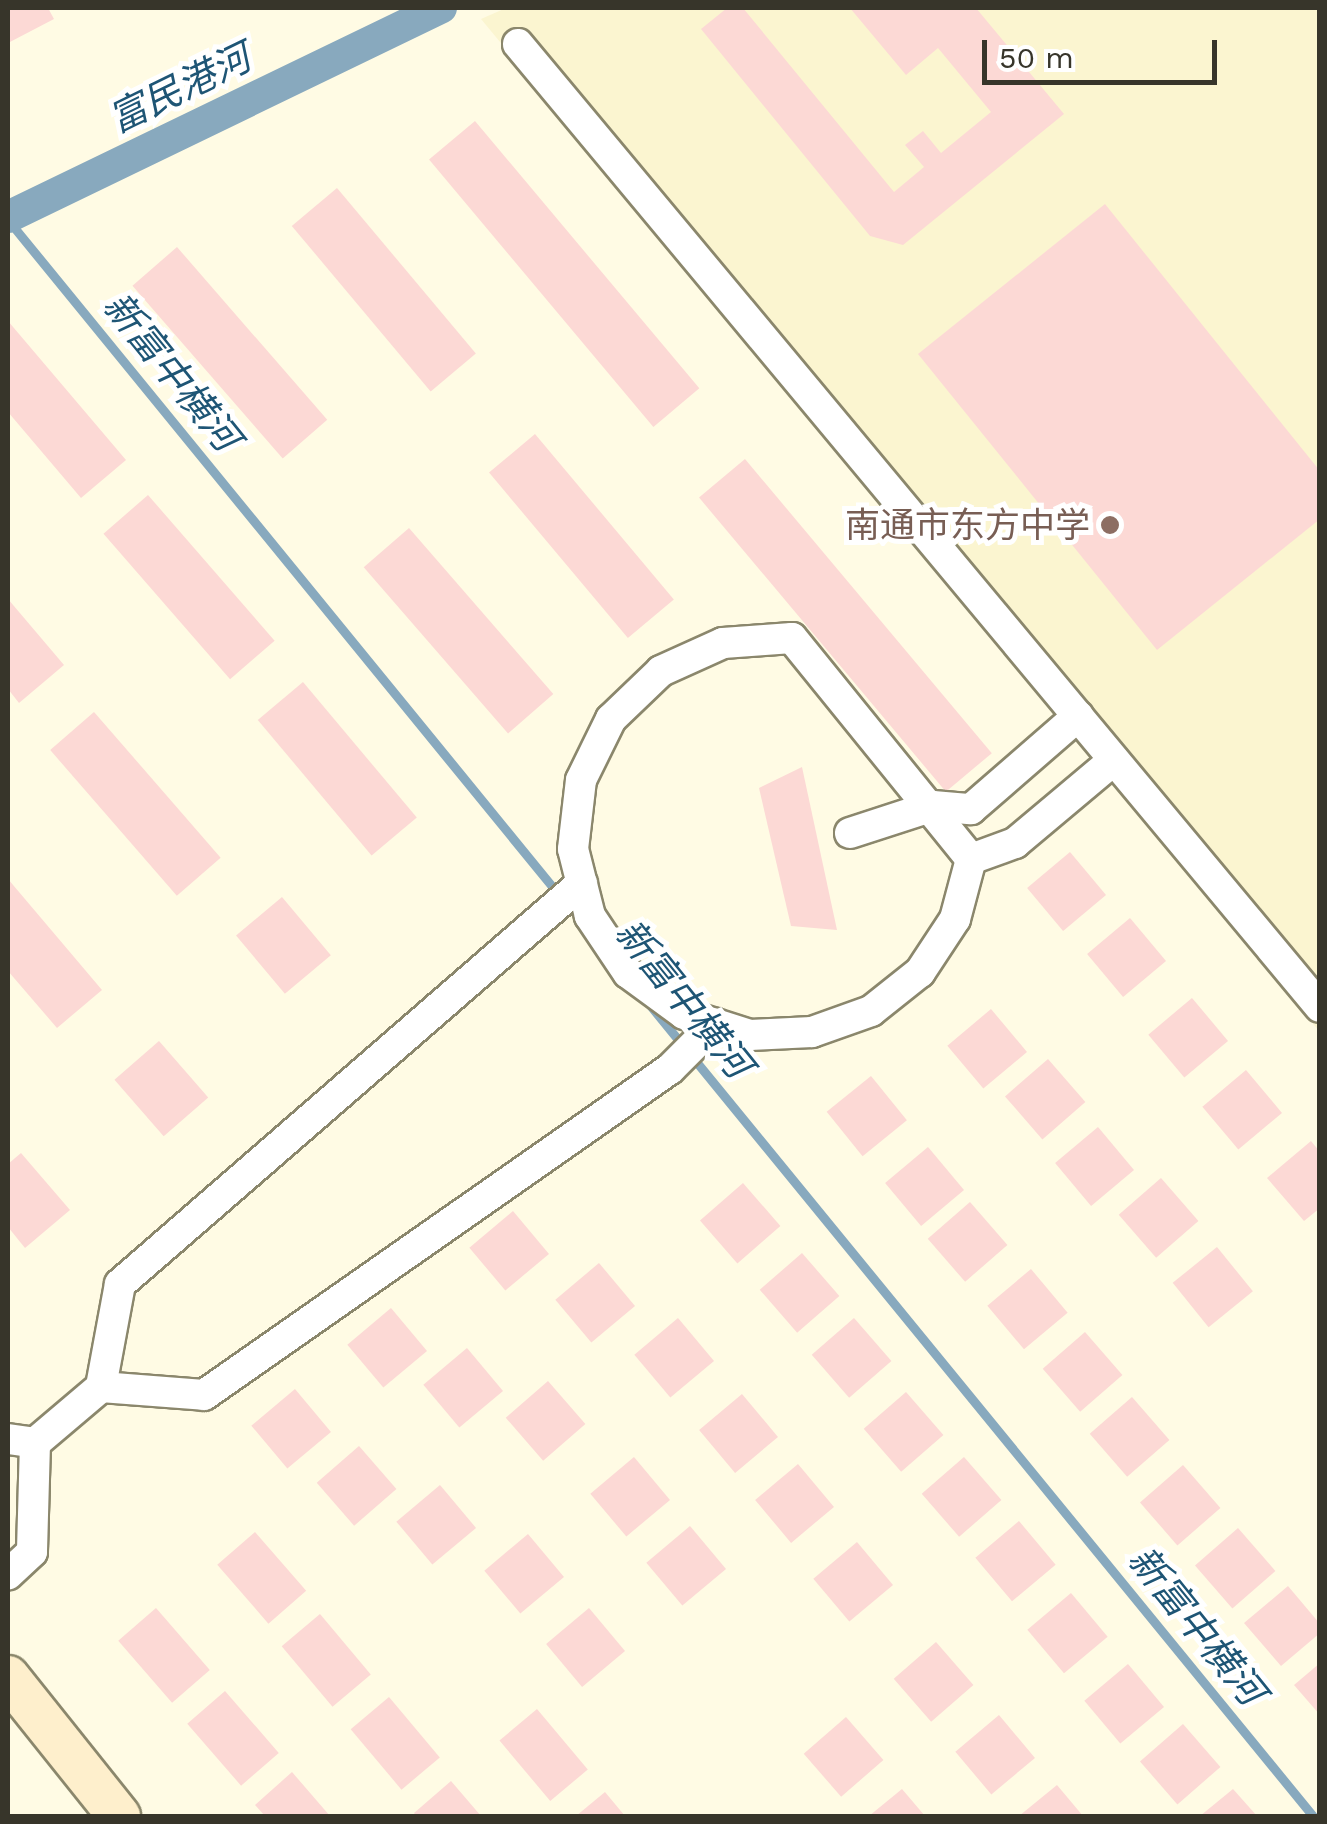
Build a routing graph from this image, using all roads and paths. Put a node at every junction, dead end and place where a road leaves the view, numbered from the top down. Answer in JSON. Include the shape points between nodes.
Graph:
{"nodes":[{"id":1,"x":518,"y":44,"type":"dead end"},
{"id":2,"x":1078,"y":716,"type":"junction"},
{"id":3,"x":1114,"y":760,"type":"junction"},
{"id":4,"x":933,"y":806,"type":"junction"},
{"id":5,"x":850,"y":833,"type":"dead end"},
{"id":6,"x":971,"y":859,"type":"junction"},
{"id":7,"x":582,"y":884,"type":"junction"},
{"id":8,"x":1320,"y":1007,"type":"edge"},
{"id":9,"x":715,"y":1024,"type":"junction"},
{"id":10,"x":101,"y":1387,"type":"junction"},
{"id":11,"x":21,"y":1441,"type":"edge"},
{"id":12,"x":8,"y":1574,"type":"edge"},
{"id":13,"x":8,"y":1677,"type":"edge"},
{"id":14,"x":119,"y":1816,"type":"edge"}],
"edges":[{"from":1,"to":2,"type":"street"},
{"from":2,"to":3,"type":"street"},
{"from":2,"to":4,"type":"street","via":[[971,809]]},
{"from":3,"to":6,"type":"street","via":[[1015,843]]},
{"from":3,"to":8,"type":"street"},
{"from":4,"to":5,"type":"street"},
{"from":4,"to":6,"type":"street"},
{"from":4,"to":7,"type":"street","via":[[792,638],[724,643],[661,672],[611,719],[581,780],[574,849]]},
{"from":6,"to":9,"type":"street","via":[[954,919],[929,958],[871,1010],[812,1032],[750,1034]]},
{"from":7,"to":9,"type":"street","via":[[590,916],[628,973],[684,1014]]},
{"from":7,"to":10,"type":"street","via":[[120,1284]]},
{"from":9,"to":10,"type":"street","via":[[670,1069],[204,1394]]},
{"from":10,"to":11,"type":"street"},
{"from":11,"to":12,"type":"street","via":[[32,1552]]},
{"from":13,"to":14,"type":"street"}]}
